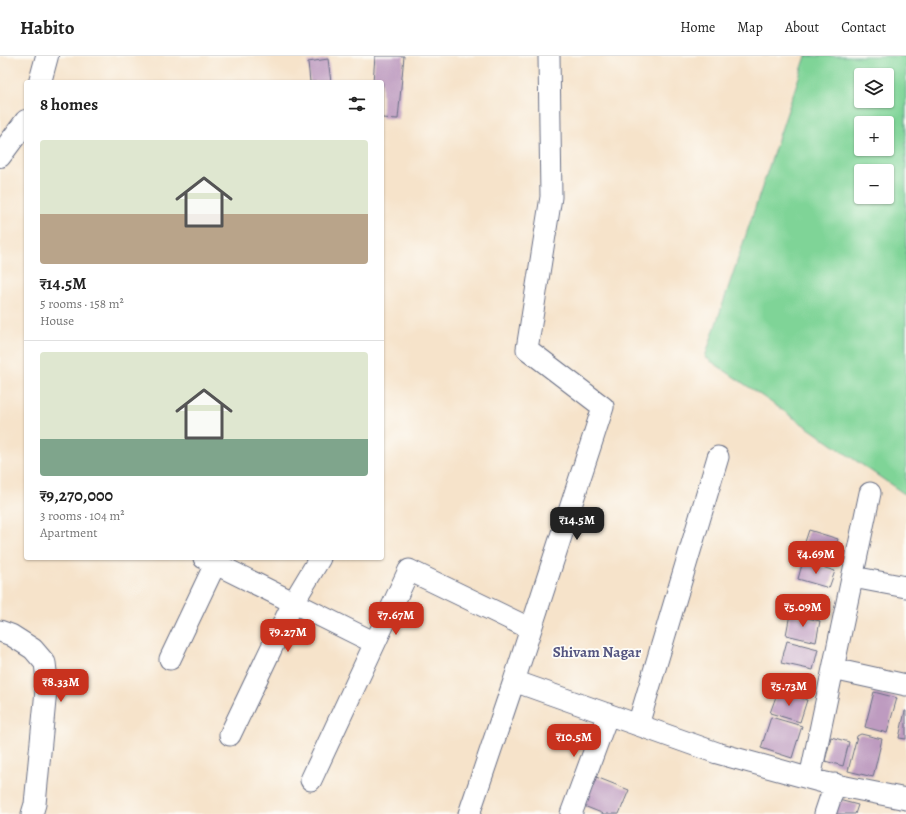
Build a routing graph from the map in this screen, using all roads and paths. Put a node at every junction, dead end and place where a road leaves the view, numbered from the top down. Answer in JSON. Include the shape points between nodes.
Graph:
{"nodes":[{"id":1,"x":48,"y":56,"type":"edge"},
{"id":2,"x":549,"y":56,"type":"edge"},
{"id":3,"x":41,"y":80,"type":"edge"},
{"id":4,"x":24,"y":124,"type":"edge"},
{"id":5,"x":0,"y":156,"type":"edge"},
{"id":6,"x":718,"y":457,"type":"dead end"},
{"id":7,"x":870,"y":493,"type":"dead end"},
{"id":8,"x":212,"y":560,"type":"edge"},
{"id":9,"x":319,"y":560,"type":"edge"},
{"id":10,"x":853,"y":576,"type":"junction"},
{"id":11,"x":906,"y":587,"type":"edge"},
{"id":12,"x":293,"y":603,"type":"junction"},
{"id":13,"x":531,"y":630,"type":"junction"},
{"id":14,"x":0,"y":631,"type":"edge"},
{"id":15,"x":375,"y":643,"type":"junction"},
{"id":16,"x":170,"y":658,"type":"dead end"},
{"id":17,"x":833,"y":669,"type":"junction"},
{"id":18,"x":514,"y":681,"type":"junction"},
{"id":19,"x":906,"y":685,"type":"edge"},
{"id":20,"x":608,"y":714,"type":"junction"},
{"id":21,"x":638,"y":725,"type":"junction"},
{"id":22,"x":230,"y":735,"type":"dead end"},
{"id":23,"x":810,"y":778,"type":"junction"},
{"id":24,"x":311,"y":780,"type":"dead end"},
{"id":25,"x":835,"y":784,"type":"junction"},
{"id":26,"x":906,"y":799,"type":"edge"},
{"id":27,"x":577,"y":812,"type":"edge"},
{"id":28,"x":32,"y":814,"type":"edge"},
{"id":29,"x":470,"y":814,"type":"edge"},
{"id":30,"x":825,"y":814,"type":"edge"}],
"edges":[{"from":1,"to":3,"type":"street"},
{"from":2,"to":13,"type":"street","via":[[551,197],[527,349],[603,407]]},
{"from":4,"to":5,"type":"street"},
{"from":6,"to":21,"type":"street"},
{"from":7,"to":10,"type":"street"},
{"from":8,"to":12,"type":"street"},
{"from":8,"to":16,"type":"street"},
{"from":9,"to":12,"type":"street"},
{"from":10,"to":11,"type":"street"},
{"from":10,"to":17,"type":"street"},
{"from":12,"to":15,"type":"street"},
{"from":12,"to":22,"type":"street"},
{"from":13,"to":15,"type":"street","via":[[408,570]]},
{"from":13,"to":18,"type":"street"},
{"from":14,"to":28,"type":"street","via":[[12,635],[33,649],[45,663],[47,680]]},
{"from":15,"to":24,"type":"street"},
{"from":17,"to":19,"type":"street"},
{"from":17,"to":23,"type":"street"},
{"from":18,"to":20,"type":"street"},
{"from":18,"to":29,"type":"street"},
{"from":20,"to":21,"type":"street"},
{"from":20,"to":27,"type":"street"},
{"from":21,"to":23,"type":"street","via":[[717,753]]},
{"from":23,"to":25,"type":"street"},
{"from":25,"to":26,"type":"street"},
{"from":25,"to":30,"type":"street"}]}
